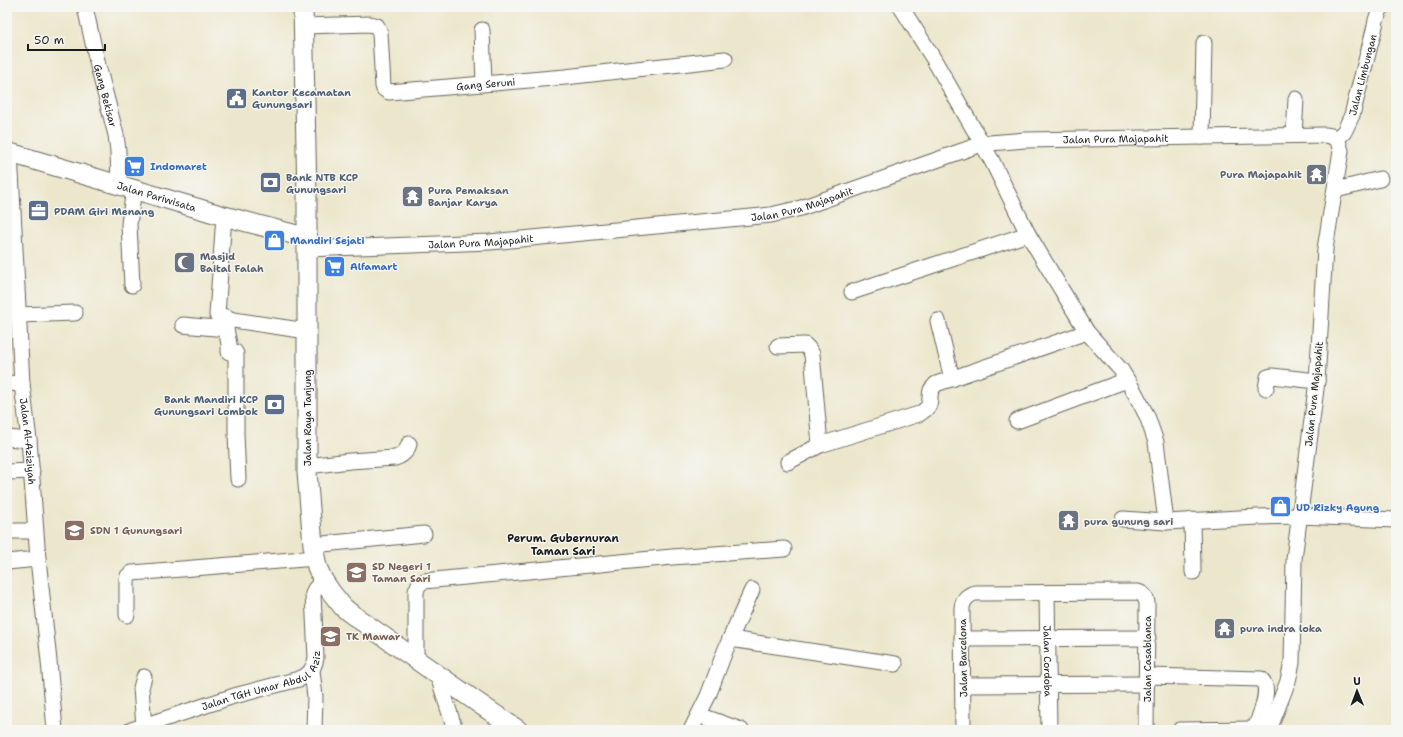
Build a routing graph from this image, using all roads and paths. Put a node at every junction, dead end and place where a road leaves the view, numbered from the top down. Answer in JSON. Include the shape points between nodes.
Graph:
{"nodes":[{"id":1,"x":86,"y":7,"type":"edge"},
{"id":2,"x":303,"y":7,"type":"edge"},
{"id":3,"x":901,"y":7,"type":"edge"},
{"id":4,"x":1378,"y":11,"type":"edge"},
{"id":5,"x":304,"y":26,"type":"junction"},
{"id":6,"x":482,"y":30,"type":"dead end"},
{"id":7,"x":1204,"y":43,"type":"dead end"},
{"id":8,"x":725,"y":59,"type":"dead end"},
{"id":9,"x":484,"y":83,"type":"junction"},
{"id":10,"x":1296,"y":99,"type":"dead end"},
{"id":11,"x":1294,"y":135,"type":"junction"},
{"id":12,"x":1202,"y":137,"type":"junction"},
{"id":13,"x":1336,"y":139,"type":"junction"},
{"id":14,"x":982,"y":144,"type":"junction"},
{"id":15,"x":8,"y":152,"type":"edge"},
{"id":16,"x":1380,"y":179,"type":"dead end"},
{"id":17,"x":126,"y":186,"type":"junction"},
{"id":18,"x":1336,"y":190,"type":"junction"},
{"id":19,"x":224,"y":216,"type":"junction"},
{"id":20,"x":1028,"y":234,"type":"junction"},
{"id":21,"x":307,"y":244,"type":"junction"},
{"id":22,"x":12,"y":281,"type":"edge"},
{"id":23,"x":132,"y":285,"type":"dead end"},
{"id":24,"x":852,"y":292,"type":"dead end"},
{"id":25,"x":75,"y":313,"type":"dead end"},
{"id":26,"x":18,"y":316,"type":"junction"},
{"id":27,"x":938,"y":321,"type":"dead end"},
{"id":28,"x":183,"y":324,"type":"dead end"},
{"id":29,"x":226,"y":324,"type":"junction"},
{"id":30,"x":307,"y":331,"type":"junction"},
{"id":31,"x":1087,"y":332,"type":"junction"},
{"id":32,"x":778,"y":346,"type":"dead end"},
{"id":33,"x":952,"y":379,"type":"junction"},
{"id":34,"x":1127,"y":380,"type":"junction"},
{"id":35,"x":1317,"y":381,"type":"junction"},
{"id":36,"x":14,"y":384,"type":"edge"},
{"id":37,"x":1266,"y":388,"type":"dead end"},
{"id":38,"x":1017,"y":421,"type":"dead end"},
{"id":39,"x":7,"y":438,"type":"edge"},
{"id":40,"x":29,"y":440,"type":"junction"},
{"id":41,"x":409,"y":444,"type":"dead end"},
{"id":42,"x":820,"y":444,"type":"junction"},
{"id":43,"x":788,"y":462,"type":"dead end"},
{"id":44,"x":307,"y":466,"type":"junction"},
{"id":45,"x":32,"y":471,"type":"junction"},
{"id":46,"x":7,"y":472,"type":"edge"},
{"id":47,"x":238,"y":479,"type":"dead end"},
{"id":48,"x":1300,"y":516,"type":"junction"},
{"id":49,"x":1123,"y":519,"type":"dead end"},
{"id":50,"x":1192,"y":520,"type":"junction"},
{"id":51,"x":1396,"y":520,"type":"edge"},
{"id":52,"x":1166,"y":522,"type":"junction"},
{"id":53,"x":7,"y":531,"type":"edge"},
{"id":54,"x":35,"y":531,"type":"junction"},
{"id":55,"x":424,"y":534,"type":"dead end"},
{"id":56,"x":784,"y":549,"type":"dead end"},
{"id":57,"x":314,"y":552,"type":"junction"},
{"id":58,"x":38,"y":559,"type":"junction"},
{"id":59,"x":7,"y":562,"type":"edge"},
{"id":60,"x":1193,"y":572,"type":"dead end"},
{"id":61,"x":323,"y":580,"type":"junction"},
{"id":62,"x":752,"y":590,"type":"dead end"},
{"id":63,"x":1047,"y":593,"type":"junction"},
{"id":64,"x":127,"y":615,"type":"dead end"},
{"id":65,"x":1148,"y":638,"type":"junction"},
{"id":66,"x":730,"y":639,"type":"junction"},
{"id":67,"x":962,"y":639,"type":"junction"},
{"id":68,"x":1048,"y":639,"type":"junction"},
{"id":69,"x":416,"y":658,"type":"junction"},
{"id":70,"x":895,"y":664,"type":"dead end"},
{"id":71,"x":312,"y":670,"type":"junction"},
{"id":72,"x":438,"y":676,"type":"junction"},
{"id":73,"x":144,"y":677,"type":"dead end"},
{"id":74,"x":1147,"y":680,"type":"junction"},
{"id":75,"x":963,"y":684,"type":"junction"},
{"id":76,"x":1054,"y":684,"type":"junction"},
{"id":77,"x":699,"y":715,"type":"junction"},
{"id":78,"x":138,"y":728,"type":"edge"},
{"id":79,"x":55,"y":730,"type":"edge"},
{"id":80,"x":314,"y":730,"type":"edge"},
{"id":81,"x":455,"y":730,"type":"edge"},
{"id":82,"x":518,"y":730,"type":"edge"},
{"id":83,"x":691,"y":730,"type":"edge"},
{"id":84,"x":741,"y":730,"type":"edge"},
{"id":85,"x":963,"y":730,"type":"edge"},
{"id":86,"x":1049,"y":730,"type":"edge"},
{"id":87,"x":1146,"y":730,"type":"edge"},
{"id":88,"x":1180,"y":730,"type":"edge"},
{"id":89,"x":1260,"y":730,"type":"edge"}],
"edges":[{"from":1,"to":17,"type":"street","name":"Gang Bekisar"},
{"from":2,"to":5,"type":"main road","name":"Jalan Raya Tanjung"},
{"from":3,"to":14,"type":"street"},
{"from":4,"to":13,"type":"street","name":"Jalan Limbungan","via":[[1352,115],[1344,132]]},
{"from":5,"to":9,"type":"street","name":"Gang Seruni","via":[[377,26],[380,34],[383,86],[388,92]]},
{"from":5,"to":21,"type":"main road","name":"Jalan Raya Tanjung"},
{"from":6,"to":9,"type":"street"},
{"from":7,"to":12,"type":"street"},
{"from":8,"to":9,"type":"street","name":"Gang Seruni"},
{"from":10,"to":11,"type":"street"},
{"from":11,"to":12,"type":"street","name":"Jalan Pura Majapahit"},
{"from":11,"to":13,"type":"street","name":"Jalan Pura Majapahit","via":[[1325,135]]},
{"from":12,"to":14,"type":"street","name":"Jalan Pura Majapahit","via":[[1025,140]]},
{"from":13,"to":18,"type":"street","name":"Jalan Pura Majapahit","via":[[1342,151]]},
{"from":14,"to":20,"type":"street"},
{"from":14,"to":21,"type":"street","name":"Jalan Pura Majapahit","via":[[801,208],[771,215],[490,242]]},
{"from":15,"to":17,"type":"main road","name":"Jalan Pariwisata"},
{"from":15,"to":22,"type":"street","name":"Jalan Al-Aziziyah"},
{"from":16,"to":18,"type":"street"},
{"from":17,"to":19,"type":"main road","name":"Jalan Pariwisata"},
{"from":17,"to":23,"type":"street","name":"Gang Bekisar"},
{"from":18,"to":35,"type":"street","name":"Jalan Pura Majapahit","via":[[1324,265]]},
{"from":19,"to":21,"type":"main road","name":"Jalan Pariwisata"},
{"from":19,"to":29,"type":"street","via":[[217,315],[227,317]]},
{"from":20,"to":24,"type":"street"},
{"from":20,"to":31,"type":"street"},
{"from":21,"to":30,"type":"main road","name":"Jalan Raya Tanjung"},
{"from":22,"to":26,"type":"street","name":"Jalan Al-Aziziyah"},
{"from":25,"to":26,"type":"street"},
{"from":26,"to":36,"type":"street","name":"Jalan Al-Aziziyah"},
{"from":27,"to":33,"type":"street"},
{"from":28,"to":29,"type":"street"},
{"from":29,"to":30,"type":"street"},
{"from":29,"to":47,"type":"street","via":[[229,352],[236,354]]},
{"from":30,"to":44,"type":"main road","name":"Jalan Raya Tanjung"},
{"from":31,"to":33,"type":"street"},
{"from":31,"to":34,"type":"street"},
{"from":32,"to":42,"type":"street","via":[[805,345],[812,354]]},
{"from":33,"to":42,"type":"street","via":[[933,386],[930,402],[920,414]]},
{"from":34,"to":38,"type":"street"},
{"from":34,"to":52,"type":"street","via":[[1145,412],[1156,442]]},
{"from":35,"to":37,"type":"street","via":[[1272,376],[1266,380]]},
{"from":35,"to":48,"type":"street","name":"Jalan Pura Majapahit"},
{"from":36,"to":40,"type":"street","name":"Jalan Al-Aziziyah"},
{"from":39,"to":40,"type":"street"},
{"from":40,"to":45,"type":"street","name":"Jalan Al-Aziziyah"},
{"from":41,"to":44,"type":"street","via":[[401,456],[395,458]]},
{"from":42,"to":43,"type":"street"},
{"from":44,"to":57,"type":"main road","name":"Jalan Raya Tanjung"},
{"from":45,"to":46,"type":"street"},
{"from":45,"to":54,"type":"street","name":"Jalan Al-Aziziyah"},
{"from":48,"to":50,"type":"street"},
{"from":48,"to":51,"type":"street"},
{"from":48,"to":89,"type":"street","name":"Jalan Pura Majapahit","via":[[1294,559],[1291,668],[1288,681]]},
{"from":49,"to":52,"type":"street"},
{"from":50,"to":52,"type":"street"},
{"from":50,"to":60,"type":"street"},
{"from":53,"to":54,"type":"street"},
{"from":54,"to":58,"type":"street","name":"Jalan Al-Aziziyah"},
{"from":55,"to":57,"type":"street"},
{"from":56,"to":69,"type":"street","via":[[424,581],[416,591]]},
{"from":57,"to":61,"type":"main road","name":"Jalan Raya Tanjung"},
{"from":57,"to":64,"type":"street","via":[[132,573],[127,579]]},
{"from":58,"to":59,"type":"street"},
{"from":58,"to":79,"type":"street","name":"Jalan Al-Aziziyah"},
{"from":61,"to":69,"type":"main road","name":"Jalan Raya Tanjung","via":[[350,613]]},
{"from":61,"to":71,"type":"street","name":"Jalan TGH Umar Abdul Aziz","via":[[313,594],[316,658]]},
{"from":62,"to":66,"type":"street"},
{"from":63,"to":65,"type":"street","name":"Jalan Casablanca","via":[[1139,592],[1147,601]]},
{"from":63,"to":67,"type":"street","name":"Jalan Barcelona","via":[[975,593],[966,597],[963,603]]},
{"from":63,"to":68,"type":"street","name":"Jalan Cordoba"},
{"from":65,"to":68,"type":"street"},
{"from":65,"to":74,"type":"street","name":"Jalan Casablanca"},
{"from":66,"to":70,"type":"street"},
{"from":66,"to":77,"type":"street"},
{"from":67,"to":68,"type":"street"},
{"from":67,"to":75,"type":"street","name":"Jalan Barcelona"},
{"from":68,"to":76,"type":"street","name":"Jalan Cordoba"},
{"from":69,"to":72,"type":"main road","name":"Jalan Raya Tanjung"},
{"from":71,"to":78,"type":"street","name":"Jalan TGH Umar Abdul Aziz","via":[[302,678],[234,696]]},
{"from":71,"to":80,"type":"street"},
{"from":72,"to":81,"type":"street"},
{"from":72,"to":82,"type":"main road","name":"Jalan Raya Tanjung"},
{"from":73,"to":78,"type":"street","via":[[140,688]]},
{"from":74,"to":76,"type":"street"},
{"from":74,"to":87,"type":"street","name":"Jalan Casablanca"},
{"from":74,"to":89,"type":"street","via":[[1261,679],[1264,682],[1265,694]]},
{"from":75,"to":76,"type":"street"},
{"from":75,"to":85,"type":"street","name":"Jalan Barcelona"},
{"from":76,"to":86,"type":"street","name":"Jalan Cordoba"},
{"from":77,"to":83,"type":"street"},
{"from":77,"to":84,"type":"street"},
{"from":88,"to":89,"type":"street"}]}
